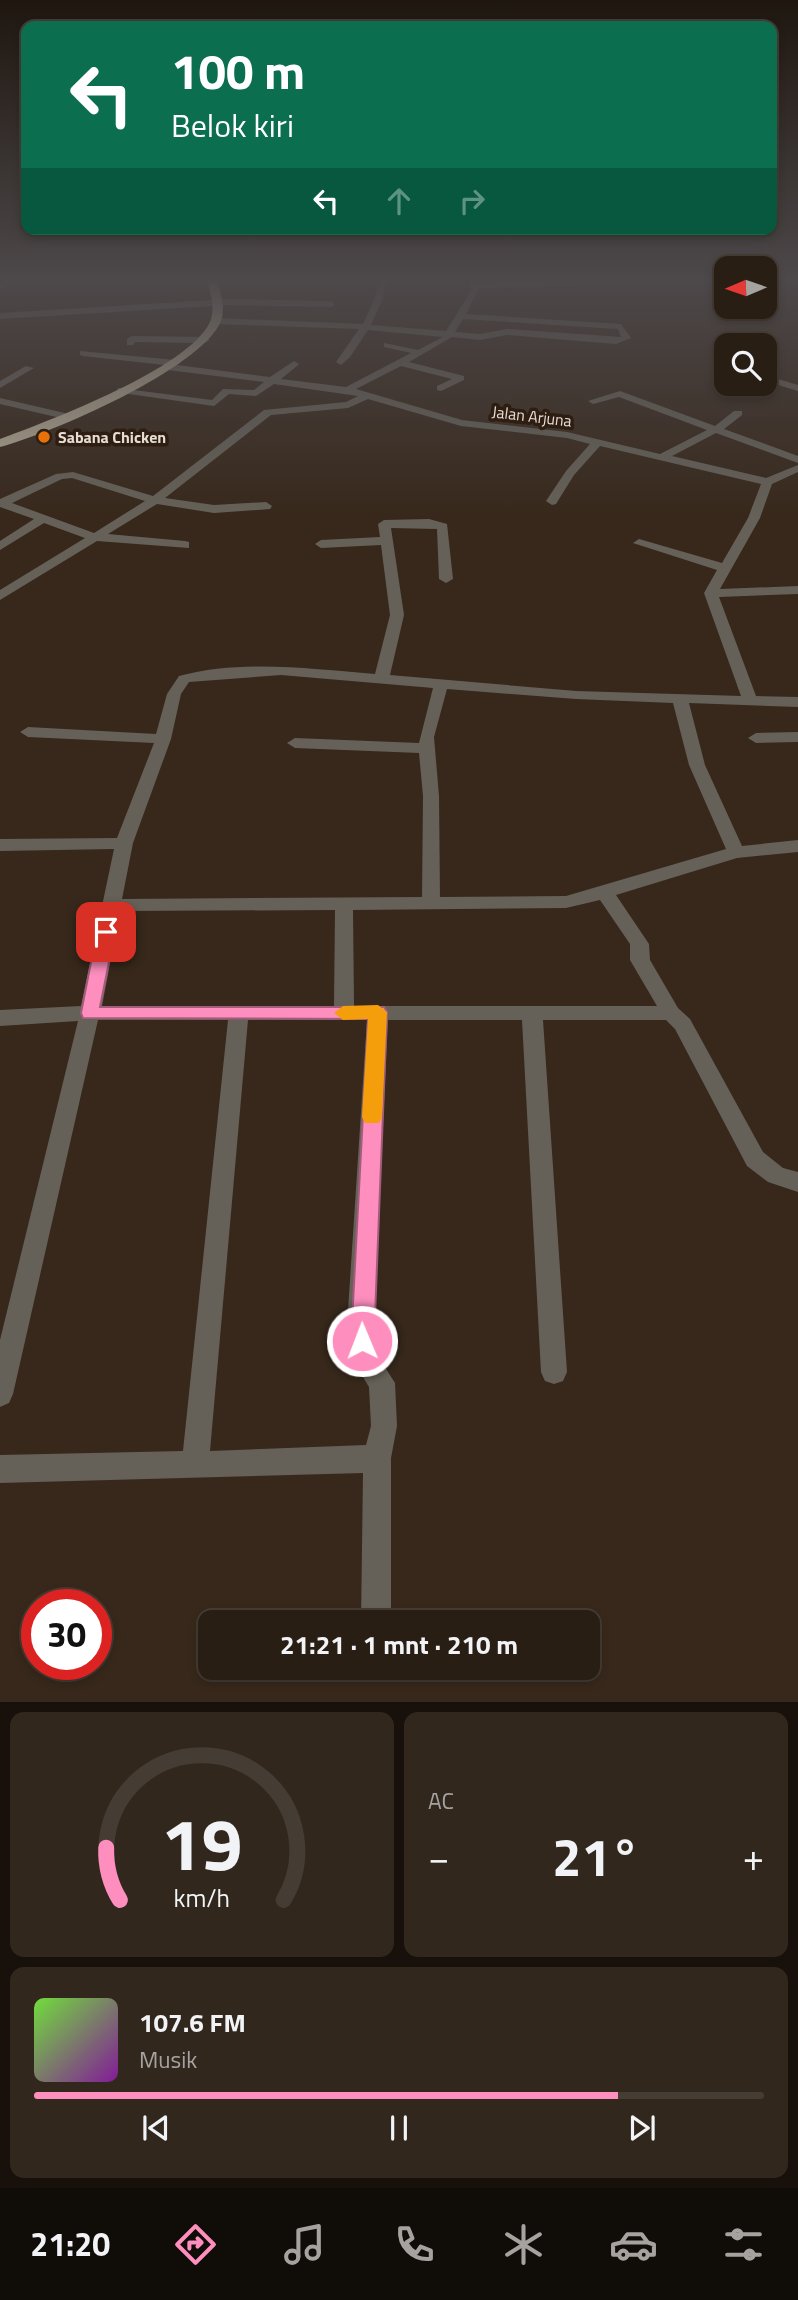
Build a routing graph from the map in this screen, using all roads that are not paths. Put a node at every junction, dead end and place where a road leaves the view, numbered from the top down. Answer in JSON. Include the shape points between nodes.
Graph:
{"nodes":[{"id":1,"x":123,"y":358,"type":"edge"},
{"id":2,"x":180,"y":358,"type":"edge"},
{"id":3,"x":343,"y":358,"type":"edge"},
{"id":4,"x":411,"y":358,"type":"edge"},
{"id":5,"x":341,"y":362,"type":"dead end"},
{"id":6,"x":402,"y":363,"type":"junction"},
{"id":7,"x":294,"y":364,"type":"dead end"},
{"id":8,"x":171,"y":365,"type":"junction"},
{"id":9,"x":29,"y":369,"type":"dead end"},
{"id":10,"x":273,"y":380,"type":"junction"},
{"id":11,"x":777,"y":382,"type":"edge"},
{"id":12,"x":0,"y":385,"type":"edge"},
{"id":13,"x":441,"y":388,"type":"dead end"},
{"id":14,"x":798,"y":388,"type":"edge"},
{"id":15,"x":122,"y":390,"type":"junction"},
{"id":16,"x":347,"y":390,"type":"junction"},
{"id":17,"x":368,"y":396,"type":"junction"},
{"id":18,"x":0,"y":401,"type":"edge"},
{"id":19,"x":593,"y":401,"type":"dead end"},
{"id":20,"x":738,"y":412,"type":"dead end"},
{"id":21,"x":65,"y":416,"type":"junction"},
{"id":22,"x":714,"y":430,"type":"junction"},
{"id":23,"x":598,"y":442,"type":"junction"},
{"id":24,"x":0,"y":443,"type":"edge"},
{"id":25,"x":662,"y":457,"type":"junction"},
{"id":26,"x":798,"y":460,"type":"edge"},
{"id":27,"x":798,"y":468,"type":"edge"},
{"id":28,"x":766,"y":482,"type":"junction"},
{"id":29,"x":155,"y":500,"type":"junction"},
{"id":30,"x":552,"y":501,"type":"dead end"},
{"id":31,"x":1,"y":503,"type":"edge"},
{"id":32,"x":266,"y":506,"type":"dead end"},
{"id":33,"x":41,"y":520,"type":"junction"},
{"id":34,"x":94,"y":537,"type":"junction"},
{"id":35,"x":384,"y":541,"type":"junction"},
{"id":36,"x":639,"y":542,"type":"dead end"},
{"id":37,"x":321,"y":544,"type":"dead end"},
{"id":38,"x":186,"y":545,"type":"dead end"},
{"id":39,"x":0,"y":546,"type":"edge"},
{"id":40,"x":723,"y":568,"type":"junction"},
{"id":41,"x":446,"y":579,"type":"dead end"},
{"id":42,"x":798,"y":590,"type":"edge"},
{"id":43,"x":711,"y":593,"type":"junction"},
{"id":44,"x":0,"y":596,"type":"edge"},
{"id":45,"x":382,"y":677,"type":"junction"},
{"id":46,"x":442,"y":682,"type":"junction"},
{"id":47,"x":680,"y":699,"type":"junction"},
{"id":48,"x":750,"y":701,"type":"junction"},
{"id":49,"x":798,"y":702,"type":"edge"},
{"id":50,"x":28,"y":732,"type":"dead end"},
{"id":51,"x":798,"y":737,"type":"edge"},
{"id":52,"x":756,"y":738,"type":"dead end"},
{"id":53,"x":163,"y":739,"type":"junction"},
{"id":54,"x":295,"y":743,"type":"dead end"},
{"id":55,"x":425,"y":748,"type":"junction"},
{"id":56,"x":124,"y":843,"type":"junction"},
{"id":57,"x":0,"y":845,"type":"edge"},
{"id":58,"x":798,"y":846,"type":"edge"},
{"id":59,"x":736,"y":852,"type":"junction"},
{"id":60,"x":605,"y":892,"type":"junction"},
{"id":61,"x":432,"y":902,"type":"junction"},
{"id":62,"x":344,"y":903,"type":"junction"},
{"id":63,"x":111,"y":905,"type":"junction"},
{"id":64,"x":378,"y":1012,"type":"junction"},
{"id":65,"x":90,"y":1013,"type":"junction"},
{"id":66,"x":239,"y":1013,"type":"junction"},
{"id":67,"x":344,"y":1013,"type":"junction"},
{"id":68,"x":671,"y":1013,"type":"junction"},
{"id":69,"x":532,"y":1014,"type":"junction"},
{"id":70,"x":0,"y":1018,"type":"edge"},
{"id":71,"x":798,"y":1182,"type":"edge"},
{"id":72,"x":554,"y":1372,"type":"dead end"},
{"id":73,"x":0,"y":1394,"type":"edge"},
{"id":74,"x":377,"y":1458,"type":"junction"},
{"id":75,"x":195,"y":1466,"type":"junction"},
{"id":76,"x":0,"y":1469,"type":"edge"},
{"id":77,"x":376,"y":1610,"type":"edge"}],
"edges":[{"from":1,"to":8,"type":"street","name":"Jalan Arjuna"},
{"from":2,"to":8,"type":"highway"},
{"from":3,"to":5,"type":"street"},
{"from":4,"to":6,"type":"street"},
{"from":6,"to":13,"type":"street","via":[[461,378]]},
{"from":6,"to":16,"type":"street"},
{"from":7,"to":10,"type":"street"},
{"from":8,"to":10,"type":"street","name":"Jalan Arjuna"},
{"from":8,"to":15,"type":"highway"},
{"from":9,"to":12,"type":"street"},
{"from":10,"to":15,"type":"street","via":[[254,394],[225,392],[212,403]]},
{"from":10,"to":16,"type":"street","name":"Jalan Arjuna"},
{"from":11,"to":14,"type":"street"},
{"from":15,"to":21,"type":"highway"},
{"from":16,"to":17,"type":"street","name":"Jalan Arjuna"},
{"from":17,"to":23,"type":"street","name":"Jalan Arjuna","via":[[461,423]]},
{"from":17,"to":29,"type":"street","via":[[348,405],[268,412]]},
{"from":18,"to":21,"type":"street"},
{"from":19,"to":22,"type":"street","via":[[620,394]]},
{"from":20,"to":22,"type":"street"},
{"from":21,"to":24,"type":"highway"},
{"from":22,"to":25,"type":"street"},
{"from":22,"to":26,"type":"street"},
{"from":23,"to":25,"type":"street","name":"Jalan Arjuna"},
{"from":23,"to":30,"type":"street"},
{"from":25,"to":28,"type":"street","name":"Jalan Arjuna"},
{"from":27,"to":28,"type":"street"},
{"from":28,"to":40,"type":"street","via":[[754,518]]},
{"from":29,"to":31,"type":"street","via":[[73,475],[60,476]]},
{"from":29,"to":32,"type":"street","via":[[214,509]]},
{"from":29,"to":34,"type":"street"},
{"from":31,"to":33,"type":"street"},
{"from":33,"to":34,"type":"street"},
{"from":33,"to":39,"type":"street"},
{"from":34,"to":38,"type":"street"},
{"from":34,"to":44,"type":"street"},
{"from":35,"to":37,"type":"street"},
{"from":35,"to":41,"type":"street","via":[[386,523],[443,527]]},
{"from":35,"to":45,"type":"street","via":[[397,615]]},
{"from":36,"to":40,"type":"street"},
{"from":40,"to":43,"type":"street"},
{"from":42,"to":43,"type":"street"},
{"from":43,"to":48,"type":"street"},
{"from":45,"to":46,"type":"street"},
{"from":45,"to":53,"type":"street","via":[[281,671],[190,676],[179,683],[174,694]]},
{"from":46,"to":47,"type":"street","via":[[569,695]]},
{"from":46,"to":55,"type":"street"},
{"from":47,"to":48,"type":"street"},
{"from":47,"to":59,"type":"street","via":[[697,765]]},
{"from":48,"to":49,"type":"street"},
{"from":50,"to":53,"type":"street"},
{"from":51,"to":52,"type":"street"},
{"from":53,"to":56,"type":"street"},
{"from":54,"to":55,"type":"street"},
{"from":55,"to":61,"type":"street","via":[[431,796]]},
{"from":56,"to":57,"type":"street"},
{"from":56,"to":63,"type":"street"},
{"from":58,"to":59,"type":"street"},
{"from":59,"to":60,"type":"street"},
{"from":60,"to":61,"type":"street","via":[[566,902]]},
{"from":60,"to":68,"type":"street","via":[[639,944],[640,960]]},
{"from":61,"to":62,"type":"street"},
{"from":62,"to":63,"type":"street"},
{"from":62,"to":67,"type":"street"},
{"from":63,"to":65,"type":"street"},
{"from":64,"to":67,"type":"street"},
{"from":64,"to":69,"type":"street"},
{"from":64,"to":74,"type":"street","via":[[361,1311],[362,1341],[370,1367],[382,1383],[384,1426]]},
{"from":65,"to":66,"type":"street"},
{"from":65,"to":70,"type":"street"},
{"from":65,"to":73,"type":"street"},
{"from":66,"to":67,"type":"street"},
{"from":66,"to":75,"type":"street"},
{"from":68,"to":69,"type":"street"},
{"from":68,"to":71,"type":"street","via":[[683,1024],[755,1158],[776,1175]]},
{"from":69,"to":72,"type":"street"},
{"from":74,"to":75,"type":"street"},
{"from":74,"to":77,"type":"street"},
{"from":75,"to":76,"type":"street"}]}
